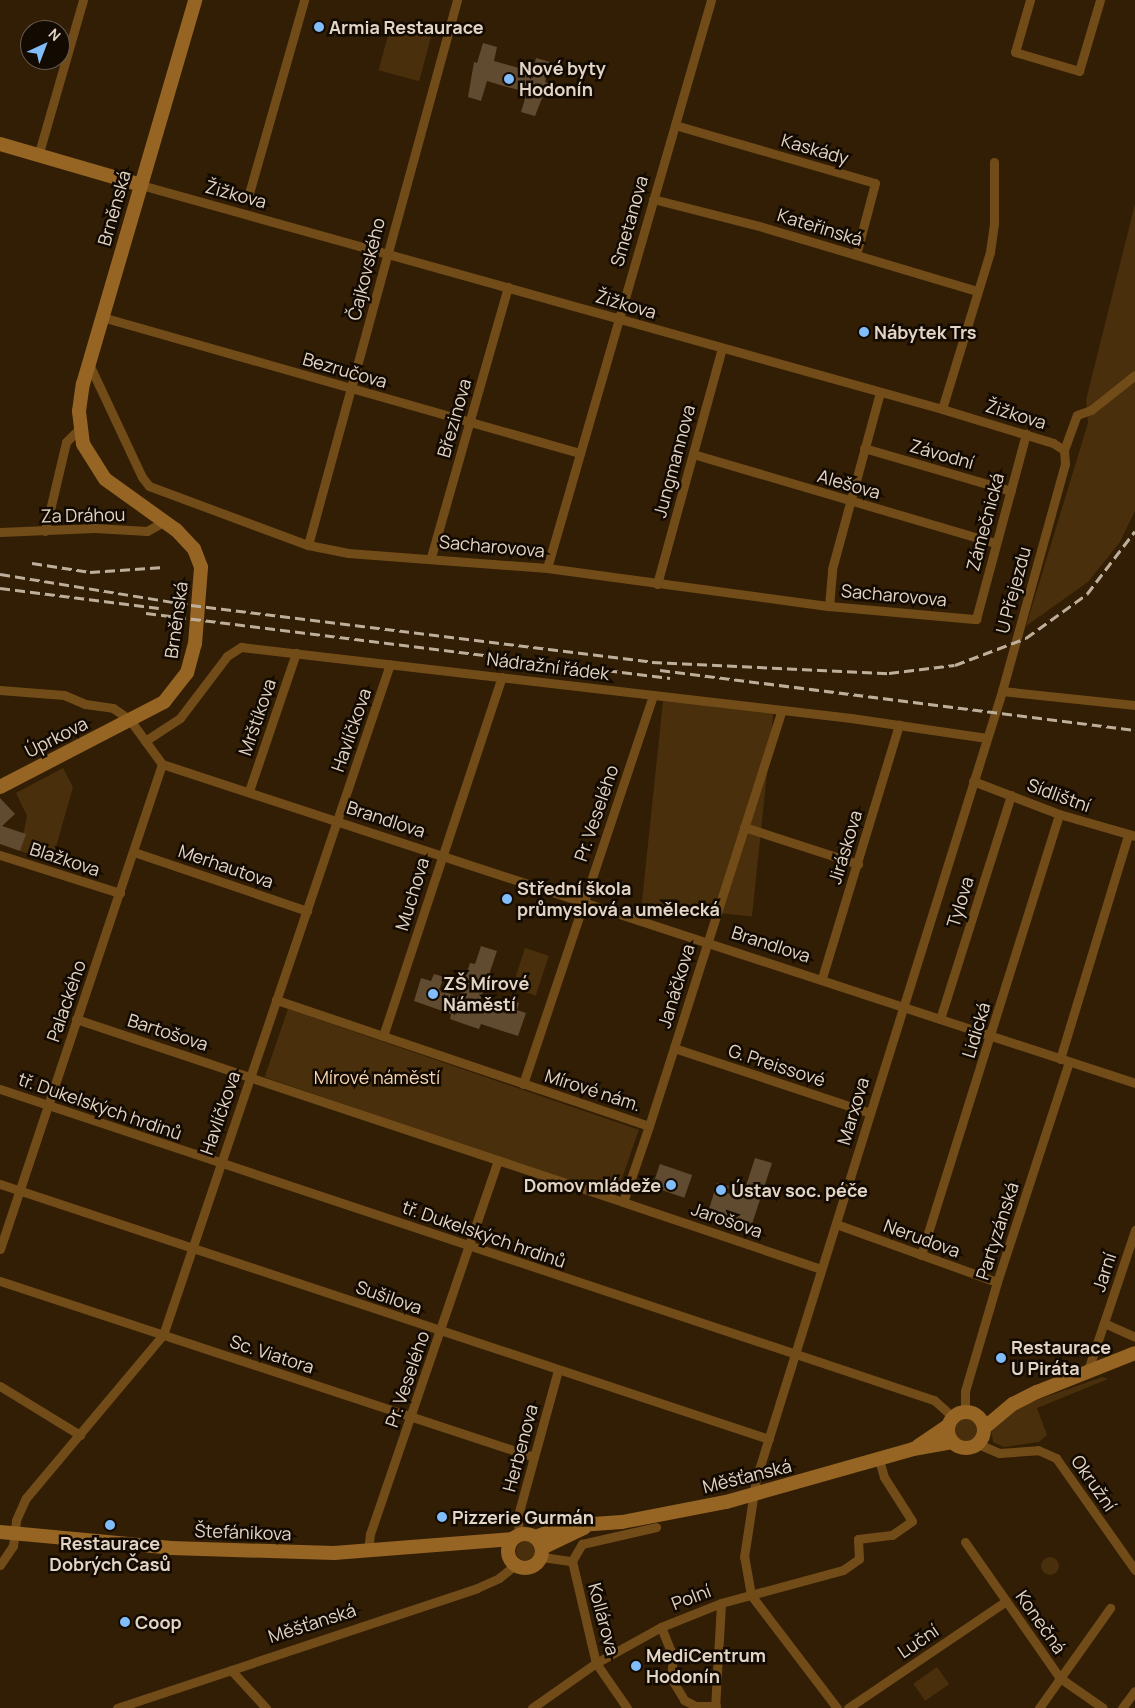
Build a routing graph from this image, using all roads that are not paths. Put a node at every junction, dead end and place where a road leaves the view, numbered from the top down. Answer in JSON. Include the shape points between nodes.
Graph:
{"nodes":[{"id":1,"x":83,"y":0,"type":"edge"},
{"id":2,"x":195,"y":0,"type":"edge"},
{"id":3,"x":304,"y":0,"type":"edge"},
{"id":4,"x":457,"y":0,"type":"edge"},
{"id":5,"x":711,"y":0,"type":"edge"},
{"id":6,"x":1030,"y":0,"type":"edge"},
{"id":7,"x":1100,"y":0,"type":"edge"},
{"id":8,"x":675,"y":125,"type":"junction"},
{"id":9,"x":0,"y":144,"type":"edge"},
{"id":10,"x":38,"y":156,"type":"junction"},
{"id":11,"x":994,"y":162,"type":"dead end"},
{"id":12,"x":141,"y":185,"type":"junction"},
{"id":13,"x":248,"y":197,"type":"dead end"},
{"id":14,"x":653,"y":199,"type":"junction"},
{"id":15,"x":388,"y":255,"type":"junction"},
{"id":16,"x":856,"y":255,"type":"junction"},
{"id":17,"x":508,"y":287,"type":"junction"},
{"id":18,"x":977,"y":291,"type":"junction"},
{"id":19,"x":102,"y":317,"type":"junction"},
{"id":20,"x":618,"y":318,"type":"junction"},
{"id":21,"x":722,"y":348,"type":"junction"},
{"id":22,"x":89,"y":364,"type":"junction"},
{"id":23,"x":1135,"y":375,"type":"edge"},
{"id":24,"x":352,"y":389,"type":"junction"},
{"id":25,"x":880,"y":392,"type":"junction"},
{"id":26,"x":942,"y":409,"type":"junction"},
{"id":27,"x":470,"y":422,"type":"junction"},
{"id":28,"x":80,"y":428,"type":"junction"},
{"id":29,"x":1026,"y":434,"type":"junction"},
{"id":30,"x":864,"y":448,"type":"junction"},
{"id":31,"x":1064,"y":450,"type":"junction"},
{"id":32,"x":580,"y":453,"type":"junction"},
{"id":33,"x":693,"y":454,"type":"junction"},
{"id":34,"x":1011,"y":491,"type":"junction"},
{"id":35,"x":849,"y":502,"type":"junction"},
{"id":36,"x":163,"y":522,"type":"junction"},
{"id":37,"x":45,"y":531,"type":"junction"},
{"id":38,"x":0,"y":532,"type":"edge"},
{"id":39,"x":996,"y":544,"type":"junction"},
{"id":40,"x":308,"y":546,"type":"junction"},
{"id":41,"x":431,"y":557,"type":"junction"},
{"id":42,"x":547,"y":568,"type":"junction"},
{"id":43,"x":657,"y":584,"type":"junction"},
{"id":44,"x":830,"y":606,"type":"junction"},
{"id":45,"x":976,"y":620,"type":"joint"},
{"id":46,"x":296,"y":653,"type":"junction"},
{"id":47,"x":390,"y":664,"type":"junction"},
{"id":48,"x":502,"y":677,"type":"junction"},
{"id":49,"x":0,"y":690,"type":"edge"},
{"id":50,"x":1002,"y":691,"type":"junction"},
{"id":51,"x":653,"y":695,"type":"junction"},
{"id":52,"x":1135,"y":705,"type":"edge"},
{"id":53,"x":781,"y":713,"type":"junction"},
{"id":54,"x":130,"y":720,"type":"junction"},
{"id":55,"x":899,"y":724,"type":"junction"},
{"id":56,"x":987,"y":738,"type":"junction"},
{"id":57,"x":145,"y":741,"type":"junction"},
{"id":58,"x":162,"y":764,"type":"junction"},
{"id":59,"x":973,"y":781,"type":"junction"},
{"id":60,"x":0,"y":787,"type":"edge"},
{"id":61,"x":249,"y":791,"type":"junction"},
{"id":62,"x":1011,"y":795,"type":"junction"},
{"id":63,"x":1059,"y":814,"type":"junction"},
{"id":64,"x":338,"y":820,"type":"junction"},
{"id":65,"x":744,"y":827,"type":"junction"},
{"id":66,"x":1132,"y":836,"type":"edge"},
{"id":67,"x":134,"y":852,"type":"junction"},
{"id":68,"x":442,"y":854,"type":"junction"},
{"id":69,"x":0,"y":855,"type":"edge"},
{"id":70,"x":858,"y":864,"type":"junction"},
{"id":71,"x":120,"y":893,"type":"junction"},
{"id":72,"x":584,"y":901,"type":"junction"},
{"id":73,"x":307,"y":910,"type":"junction"},
{"id":74,"x":707,"y":941,"type":"junction"},
{"id":75,"x":822,"y":978,"type":"junction"},
{"id":76,"x":276,"y":1000,"type":"junction"},
{"id":77,"x":903,"y":1006,"type":"junction"},
{"id":78,"x":76,"y":1019,"type":"junction"},
{"id":79,"x":940,"y":1019,"type":"junction"},
{"id":80,"x":383,"y":1036,"type":"junction"},
{"id":81,"x":991,"y":1036,"type":"junction"},
{"id":82,"x":674,"y":1048,"type":"junction"},
{"id":83,"x":1064,"y":1060,"type":"junction"},
{"id":84,"x":249,"y":1076,"type":"junction"},
{"id":85,"x":1135,"y":1083,"type":"edge"},
{"id":86,"x":523,"y":1084,"type":"junction"},
{"id":87,"x":0,"y":1089,"type":"edge"},
{"id":88,"x":47,"y":1105,"type":"junction"},
{"id":89,"x":870,"y":1112,"type":"junction"},
{"id":90,"x":649,"y":1126,"type":"junction"},
{"id":91,"x":498,"y":1160,"type":"junction"},
{"id":92,"x":219,"y":1164,"type":"junction"},
{"id":93,"x":0,"y":1184,"type":"edge"},
{"id":94,"x":19,"y":1190,"type":"junction"},
{"id":95,"x":623,"y":1202,"type":"junction"},
{"id":96,"x":836,"y":1224,"type":"junction"},
{"id":97,"x":1135,"y":1230,"type":"edge"},
{"id":98,"x":469,"y":1246,"type":"junction"},
{"id":99,"x":192,"y":1248,"type":"junction"},
{"id":100,"x":0,"y":1249,"type":"edge"},
{"id":101,"x":921,"y":1254,"type":"junction"},
{"id":102,"x":821,"y":1269,"type":"junction"},
{"id":103,"x":0,"y":1280,"type":"edge"},
{"id":104,"x":997,"y":1282,"type":"junction"},
{"id":105,"x":1104,"y":1324,"type":"junction"},
{"id":106,"x":440,"y":1331,"type":"junction"},
{"id":107,"x":163,"y":1335,"type":"junction"},
{"id":108,"x":1135,"y":1337,"type":"edge"},
{"id":109,"x":1135,"y":1353,"type":"edge"},
{"id":110,"x":795,"y":1356,"type":"junction"},
{"id":111,"x":558,"y":1370,"type":"junction"},
{"id":112,"x":1088,"y":1370,"type":"junction"},
{"id":113,"x":0,"y":1386,"type":"edge"},
{"id":114,"x":1013,"y":1404,"type":"junction"},
{"id":115,"x":411,"y":1417,"type":"junction"},
{"id":116,"x":960,"y":1417,"type":"junction"},
{"id":117,"x":984,"y":1428,"type":"junction"},
{"id":118,"x":80,"y":1435,"type":"junction"},
{"id":119,"x":769,"y":1439,"type":"junction"},
{"id":120,"x":952,"y":1442,"type":"junction"},
{"id":121,"x":978,"y":1444,"type":"junction"},
{"id":122,"x":913,"y":1450,"type":"junction"},
{"id":123,"x":534,"y":1457,"type":"junction"},
{"id":124,"x":879,"y":1460,"type":"junction"},
{"id":125,"x":756,"y":1494,"type":"junction"},
{"id":126,"x":656,"y":1527,"type":"dead end"},
{"id":127,"x":7,"y":1533,"type":"edge"},
{"id":128,"x":514,"y":1541,"type":"junction"},
{"id":129,"x":964,"y":1542,"type":"dead end"},
{"id":130,"x":540,"y":1547,"type":"junction"},
{"id":131,"x":368,"y":1552,"type":"junction"},
{"id":132,"x":572,"y":1561,"type":"junction"},
{"id":133,"x":0,"y":1565,"type":"edge"},
{"id":134,"x":515,"y":1565,"type":"junction"},
{"id":135,"x":1135,"y":1570,"type":"edge"},
{"id":136,"x":751,"y":1595,"type":"junction"},
{"id":137,"x":1006,"y":1601,"type":"junction"},
{"id":138,"x":721,"y":1603,"type":"junction"},
{"id":139,"x":1110,"y":1608,"type":"dead end"},
{"id":140,"x":661,"y":1627,"type":"junction"},
{"id":141,"x":596,"y":1663,"type":"junction"},
{"id":142,"x":231,"y":1670,"type":"junction"},
{"id":143,"x":1060,"y":1678,"type":"junction"},
{"id":144,"x":1135,"y":1691,"type":"edge"},
{"id":145,"x":715,"y":1707,"type":"edge"},
{"id":146,"x":117,"y":1708,"type":"edge"},
{"id":147,"x":266,"y":1708,"type":"edge"},
{"id":148,"x":532,"y":1708,"type":"edge"},
{"id":149,"x":627,"y":1708,"type":"edge"},
{"id":150,"x":837,"y":1708,"type":"edge"},
{"id":151,"x":848,"y":1708,"type":"edge"},
{"id":152,"x":1038,"y":1708,"type":"edge"},
{"id":153,"x":1103,"y":1708,"type":"edge"},
{"id":154,"x":1122,"y":1708,"type":"edge"}],
"edges":[{"from":1,"to":10,"type":"street"},
{"from":2,"to":12,"type":"main road","name":"Brněnská"},
{"from":3,"to":13,"type":"street"},
{"from":4,"to":15,"type":"street","name":"Čajkovského","via":[[390,236]]},
{"from":5,"to":8,"type":"street","name":"Smetanova"},
{"from":6,"to":7,"type":"street","via":[[1015,52],[1079,71]]},
{"from":8,"to":14,"type":"street","name":"Smetanova"},
{"from":8,"to":16,"type":"street","name":"Kaskády","via":[[876,183]]},
{"from":9,"to":10,"type":"main road"},
{"from":10,"to":12,"type":"main road"},
{"from":11,"to":18,"type":"street","via":[[992,237]]},
{"from":12,"to":15,"type":"street","name":"Žižkova"},
{"from":12,"to":19,"type":"main road","name":"Brněnská"},
{"from":14,"to":16,"type":"street","name":"Kateřinská"},
{"from":14,"to":20,"type":"street","name":"Smetanova"},
{"from":15,"to":17,"type":"street","name":"Žižkova"},
{"from":15,"to":24,"type":"street","name":"Čajkovského"},
{"from":16,"to":18,"type":"street","name":"Kateřinská"},
{"from":17,"to":20,"type":"street","name":"Žižkova"},
{"from":17,"to":27,"type":"street","name":"Březinova"},
{"from":18,"to":26,"type":"street"},
{"from":19,"to":22,"type":"main road","name":"Brněnská"},
{"from":19,"to":24,"type":"street","name":"Bezručova"},
{"from":20,"to":21,"type":"street","name":"Žižkova"},
{"from":20,"to":32,"type":"street","name":"Smetanova"},
{"from":21,"to":25,"type":"street","name":"Žižkova"},
{"from":21,"to":33,"type":"street","name":"Jungmannova"},
{"from":22,"to":28,"type":"main road","name":"Brněnská","via":[[80,400]]},
{"from":22,"to":40,"type":"street","name":"Sacharovova","via":[[149,486]]},
{"from":23,"to":31,"type":"street","name":"Žižkova","via":[[1091,410],[1077,415]]},
{"from":24,"to":27,"type":"street","name":"Bezručova"},
{"from":24,"to":40,"type":"street","name":"Čajkovského"},
{"from":25,"to":26,"type":"street","name":"Žižkova"},
{"from":25,"to":30,"type":"street"},
{"from":26,"to":29,"type":"street","name":"Žižkova"},
{"from":27,"to":32,"type":"street","name":"Bezručova"},
{"from":27,"to":41,"type":"street","name":"Březinova"},
{"from":28,"to":36,"type":"main road","name":"Brněnská","via":[[88,455],[105,479]]},
{"from":28,"to":37,"type":"street","via":[[66,442]]},
{"from":29,"to":31,"type":"street","name":"Žižkova"},
{"from":29,"to":34,"type":"street","name":"Zámečnická"},
{"from":30,"to":34,"type":"street","name":"Závodní"},
{"from":30,"to":35,"type":"street"},
{"from":31,"to":50,"type":"street","name":"U Přejezdu","via":[[1065,464]]},
{"from":32,"to":42,"type":"street","name":"Smetanova"},
{"from":33,"to":35,"type":"street","name":"Alešova"},
{"from":33,"to":43,"type":"street","name":"Jungmannova"},
{"from":34,"to":39,"type":"street","name":"Zámečnická"},
{"from":35,"to":39,"type":"street","name":"Alešova"},
{"from":35,"to":44,"type":"street","via":[[832,569]]},
{"from":36,"to":37,"type":"street","name":"Za Dráhou","via":[[147,531],[95,528]]},
{"from":36,"to":54,"type":"main road","name":"Brněnská","via":[[186,539],[201,567],[195,644],[179,686],[164,702]]},
{"from":37,"to":38,"type":"street","name":"Za Dráhou"},
{"from":39,"to":45,"type":"street","name":"Zámečnická"},
{"from":40,"to":41,"type":"street","name":"Sacharovova","via":[[348,554]]},
{"from":41,"to":42,"type":"street","name":"Sacharovova"},
{"from":42,"to":43,"type":"street","name":"Sacharovova"},
{"from":43,"to":44,"type":"street","name":"Sacharovova"},
{"from":44,"to":45,"type":"street","name":"Sacharovova"},
{"from":46,"to":47,"type":"street","name":"Nádražní řádek"},
{"from":46,"to":57,"type":"street","name":"Nádražní řádek","via":[[236,648],[180,718]]},
{"from":46,"to":61,"type":"street","name":"Mrštíkova"},
{"from":47,"to":48,"type":"street","name":"Nádražní řádek"},
{"from":47,"to":64,"type":"street","name":"Havlíčkova"},
{"from":48,"to":51,"type":"street","name":"Nádražní řádek"},
{"from":48,"to":68,"type":"street","name":"Muchova"},
{"from":49,"to":54,"type":"street","via":[[64,695],[85,704],[113,708]]},
{"from":50,"to":52,"type":"street"},
{"from":50,"to":56,"type":"street","name":"U Přejezdu"},
{"from":51,"to":53,"type":"street","name":"Nádražní řádek"},
{"from":51,"to":72,"type":"street","name":"Pr. Veselého"},
{"from":53,"to":55,"type":"street","name":"Nádražní řádek"},
{"from":53,"to":65,"type":"street","name":"Janáčkova"},
{"from":54,"to":57,"type":"street"},
{"from":54,"to":60,"type":"main road","name":"Úprkova"},
{"from":55,"to":56,"type":"street","name":"Nádražní řádek"},
{"from":55,"to":70,"type":"street","name":"Jiráskova"},
{"from":56,"to":59,"type":"street","name":"Marxova"},
{"from":57,"to":58,"type":"street"},
{"from":58,"to":61,"type":"street","name":"Brandlova"},
{"from":58,"to":67,"type":"street","name":"Palackého"},
{"from":59,"to":62,"type":"street","name":"Sídlištní"},
{"from":59,"to":77,"type":"street","name":"Marxova"},
{"from":61,"to":64,"type":"street","name":"Brandlova"},
{"from":62,"to":63,"type":"street","name":"Sídlištní"},
{"from":62,"to":79,"type":"street","name":"Tylova"},
{"from":63,"to":66,"type":"street","name":"Sídlištní"},
{"from":63,"to":81,"type":"street","name":"Lidická"},
{"from":64,"to":68,"type":"street","name":"Brandlova"},
{"from":64,"to":73,"type":"street","name":"Havlíčkova"},
{"from":65,"to":70,"type":"street"},
{"from":65,"to":74,"type":"street","name":"Janáčkova"},
{"from":66,"to":83,"type":"street","name":"Partyzánská"},
{"from":67,"to":71,"type":"street","name":"Palackého"},
{"from":67,"to":73,"type":"street","name":"Merhautova"},
{"from":68,"to":72,"type":"street","name":"Brandlova"},
{"from":68,"to":80,"type":"street","name":"Muchova"},
{"from":69,"to":71,"type":"street","name":"Blažkova"},
{"from":70,"to":75,"type":"street","name":"Jiráskova"},
{"from":71,"to":78,"type":"street","name":"Palackého"},
{"from":72,"to":74,"type":"street","name":"Brandlova"},
{"from":72,"to":86,"type":"street","name":"Pr. Veselého"},
{"from":73,"to":76,"type":"street","name":"Havlíčkova"},
{"from":74,"to":75,"type":"street","name":"Brandlova"},
{"from":74,"to":82,"type":"street","name":"Janáčkova"},
{"from":75,"to":77,"type":"street","name":"Brandlova"},
{"from":76,"to":80,"type":"street","name":"Mírové nám."},
{"from":76,"to":84,"type":"street","name":"Havlíčkova"},
{"from":77,"to":79,"type":"street","name":"Brandlova"},
{"from":77,"to":89,"type":"street","name":"Marxova"},
{"from":78,"to":84,"type":"street","name":"Bartošova"},
{"from":78,"to":88,"type":"street","name":"Palackého"},
{"from":79,"to":81,"type":"street","name":"Brandlova"},
{"from":80,"to":86,"type":"street","name":"Mírové nám."},
{"from":81,"to":83,"type":"street","name":"Brandlova"},
{"from":81,"to":101,"type":"street","name":"Lidická"},
{"from":82,"to":89,"type":"street","name":"G. Preissové"},
{"from":82,"to":90,"type":"street","name":"Janáčkova"},
{"from":83,"to":85,"type":"street","name":"Brandlova"},
{"from":83,"to":104,"type":"street","name":"Partyzánská"},
{"from":84,"to":91,"type":"street"},
{"from":84,"to":92,"type":"street","name":"Havlíčkova"},
{"from":86,"to":90,"type":"street","name":"Mírové nám."},
{"from":87,"to":88,"type":"street","name":"tř. Dukelských hrdinů"},
{"from":88,"to":92,"type":"street","name":"tř. Dukelských hrdinů"},
{"from":88,"to":94,"type":"street","name":"Palackého"},
{"from":89,"to":96,"type":"street","name":"Marxova"},
{"from":90,"to":95,"type":"street","name":"Mírové nám."},
{"from":91,"to":95,"type":"street"},
{"from":91,"to":98,"type":"street","name":"Pr. Veselého"},
{"from":92,"to":98,"type":"street","name":"tř. Dukelských hrdinů"},
{"from":92,"to":99,"type":"street","name":"Havlíčkova"},
{"from":93,"to":94,"type":"street","name":"Sušilova"},
{"from":94,"to":99,"type":"street","name":"Sušilova"},
{"from":94,"to":100,"type":"street","name":"Palackého"},
{"from":95,"to":102,"type":"street","name":"Jarošova"},
{"from":96,"to":101,"type":"street","name":"Nerudova"},
{"from":96,"to":102,"type":"street","name":"Marxova"},
{"from":97,"to":105,"type":"street","name":"Jarní"},
{"from":98,"to":106,"type":"street","name":"Pr. Veselého"},
{"from":98,"to":110,"type":"street","name":"tř. Dukelských hrdinů"},
{"from":99,"to":106,"type":"street","name":"Sušilova"},
{"from":99,"to":107,"type":"street","name":"Havlíčkova"},
{"from":101,"to":104,"type":"street","name":"Nerudova"},
{"from":102,"to":110,"type":"street","name":"Marxova"},
{"from":103,"to":107,"type":"street","name":"Sc. Viatora"},
{"from":104,"to":116,"type":"street","name":"Partyzánská"},
{"from":105,"to":108,"type":"street"},
{"from":105,"to":112,"type":"street","name":"Jarní"},
{"from":106,"to":111,"type":"street","name":"Sušilova"},
{"from":106,"to":115,"type":"street","name":"Pr. Veselého"},
{"from":107,"to":115,"type":"street","name":"Sc. Viatora"},
{"from":107,"to":118,"type":"street","name":"Havlíčkova"},
{"from":109,"to":112,"type":"main road","name":"Měšťanská"},
{"from":110,"to":116,"type":"street","name":"tř. Dukelských hrdinů","via":[[934,1400]]},
{"from":110,"to":119,"type":"street","name":"Marxova"},
{"from":111,"to":119,"type":"street","name":"Sušilova"},
{"from":111,"to":123,"type":"street","name":"Herbenova"},
{"from":112,"to":114,"type":"main road","name":"Měšťanská"},
{"from":113,"to":118,"type":"street"},
{"from":114,"to":116,"type":"main road","name":"Měšťanská"},
{"from":114,"to":117,"type":"main road","name":"Měšťanská"},
{"from":115,"to":123,"type":"street","name":"Sc. Viatora"},
{"from":115,"to":131,"type":"street","name":"Pr. Veselého","via":[[370,1534]]},
{"from":116,"to":117,"type":"main road"},
{"from":116,"to":120,"type":"main road"},
{"from":116,"to":122,"type":"main road","name":"Měšťanská"},
{"from":117,"to":121,"type":"main road","name":"Měšťanská"},
{"from":118,"to":127,"type":"street","name":"Havlíčkova","via":[[26,1498]]},
{"from":119,"to":125,"type":"street","name":"Marxova"},
{"from":120,"to":121,"type":"main road","name":"Měšťanská","via":[[963,1448]]},
{"from":120,"to":122,"type":"main road","name":"Měšťanská"},
{"from":121,"to":135,"type":"street","name":"Okružní","via":[[999,1453],[1038,1450],[1056,1458]]},
{"from":122,"to":124,"type":"main road","name":"Měšťanská"},
{"from":123,"to":128,"type":"street","name":"Herbenova"},
{"from":124,"to":125,"type":"main road","name":"Měšťanská"},
{"from":124,"to":136,"type":"street","name":"Polní","via":[[884,1476],[912,1521],[892,1535],[858,1539],[859,1559],[842,1570]]},
{"from":125,"to":130,"type":"main road","name":"Měšťanská","via":[[587,1526],[565,1526]]},
{"from":125,"to":136,"type":"street","name":"Marxova","via":[[744,1557]]},
{"from":126,"to":132,"type":"street","via":[[582,1544]]},
{"from":127,"to":131,"type":"main road","name":"Štefánikova","via":[[171,1548]]},
{"from":127,"to":133,"type":"street","name":"Havlíčkova","via":[[11,1551]]},
{"from":128,"to":130,"type":"main road","name":"Štefánikova"},
{"from":128,"to":131,"type":"main road","name":"Štefánikova","via":[[486,1540]]},
{"from":128,"to":134,"type":"main road"},
{"from":129,"to":137,"type":"street","name":"Konečná"},
{"from":130,"to":132,"type":"street"},
{"from":130,"to":134,"type":"main road","name":"Měšťanská","via":[[528,1568]]},
{"from":132,"to":141,"type":"street","name":"Kollárova"},
{"from":134,"to":142,"type":"street","name":"Měšťanská","via":[[499,1578],[477,1588]]},
{"from":136,"to":138,"type":"street","name":"Polní"},
{"from":136,"to":150,"type":"street"},
{"from":137,"to":143,"type":"street","name":"Konečná"},
{"from":137,"to":151,"type":"street","name":"Luční"},
{"from":138,"to":140,"type":"street","name":"Polní"},
{"from":138,"to":145,"type":"street"},
{"from":139,"to":143,"type":"street"},
{"from":140,"to":141,"type":"street","name":"Polní"},
{"from":140,"to":145,"type":"street","via":[[673,1656],[671,1678],[684,1700],[696,1706]]},
{"from":141,"to":148,"type":"street","name":"Polní"},
{"from":141,"to":149,"type":"street","name":"Kollárova"},
{"from":142,"to":146,"type":"street","name":"Měšťanská"},
{"from":142,"to":147,"type":"street"},
{"from":143,"to":152,"type":"street"},
{"from":143,"to":153,"type":"street","name":"Konečná"},
{"from":144,"to":154,"type":"street"}]}
